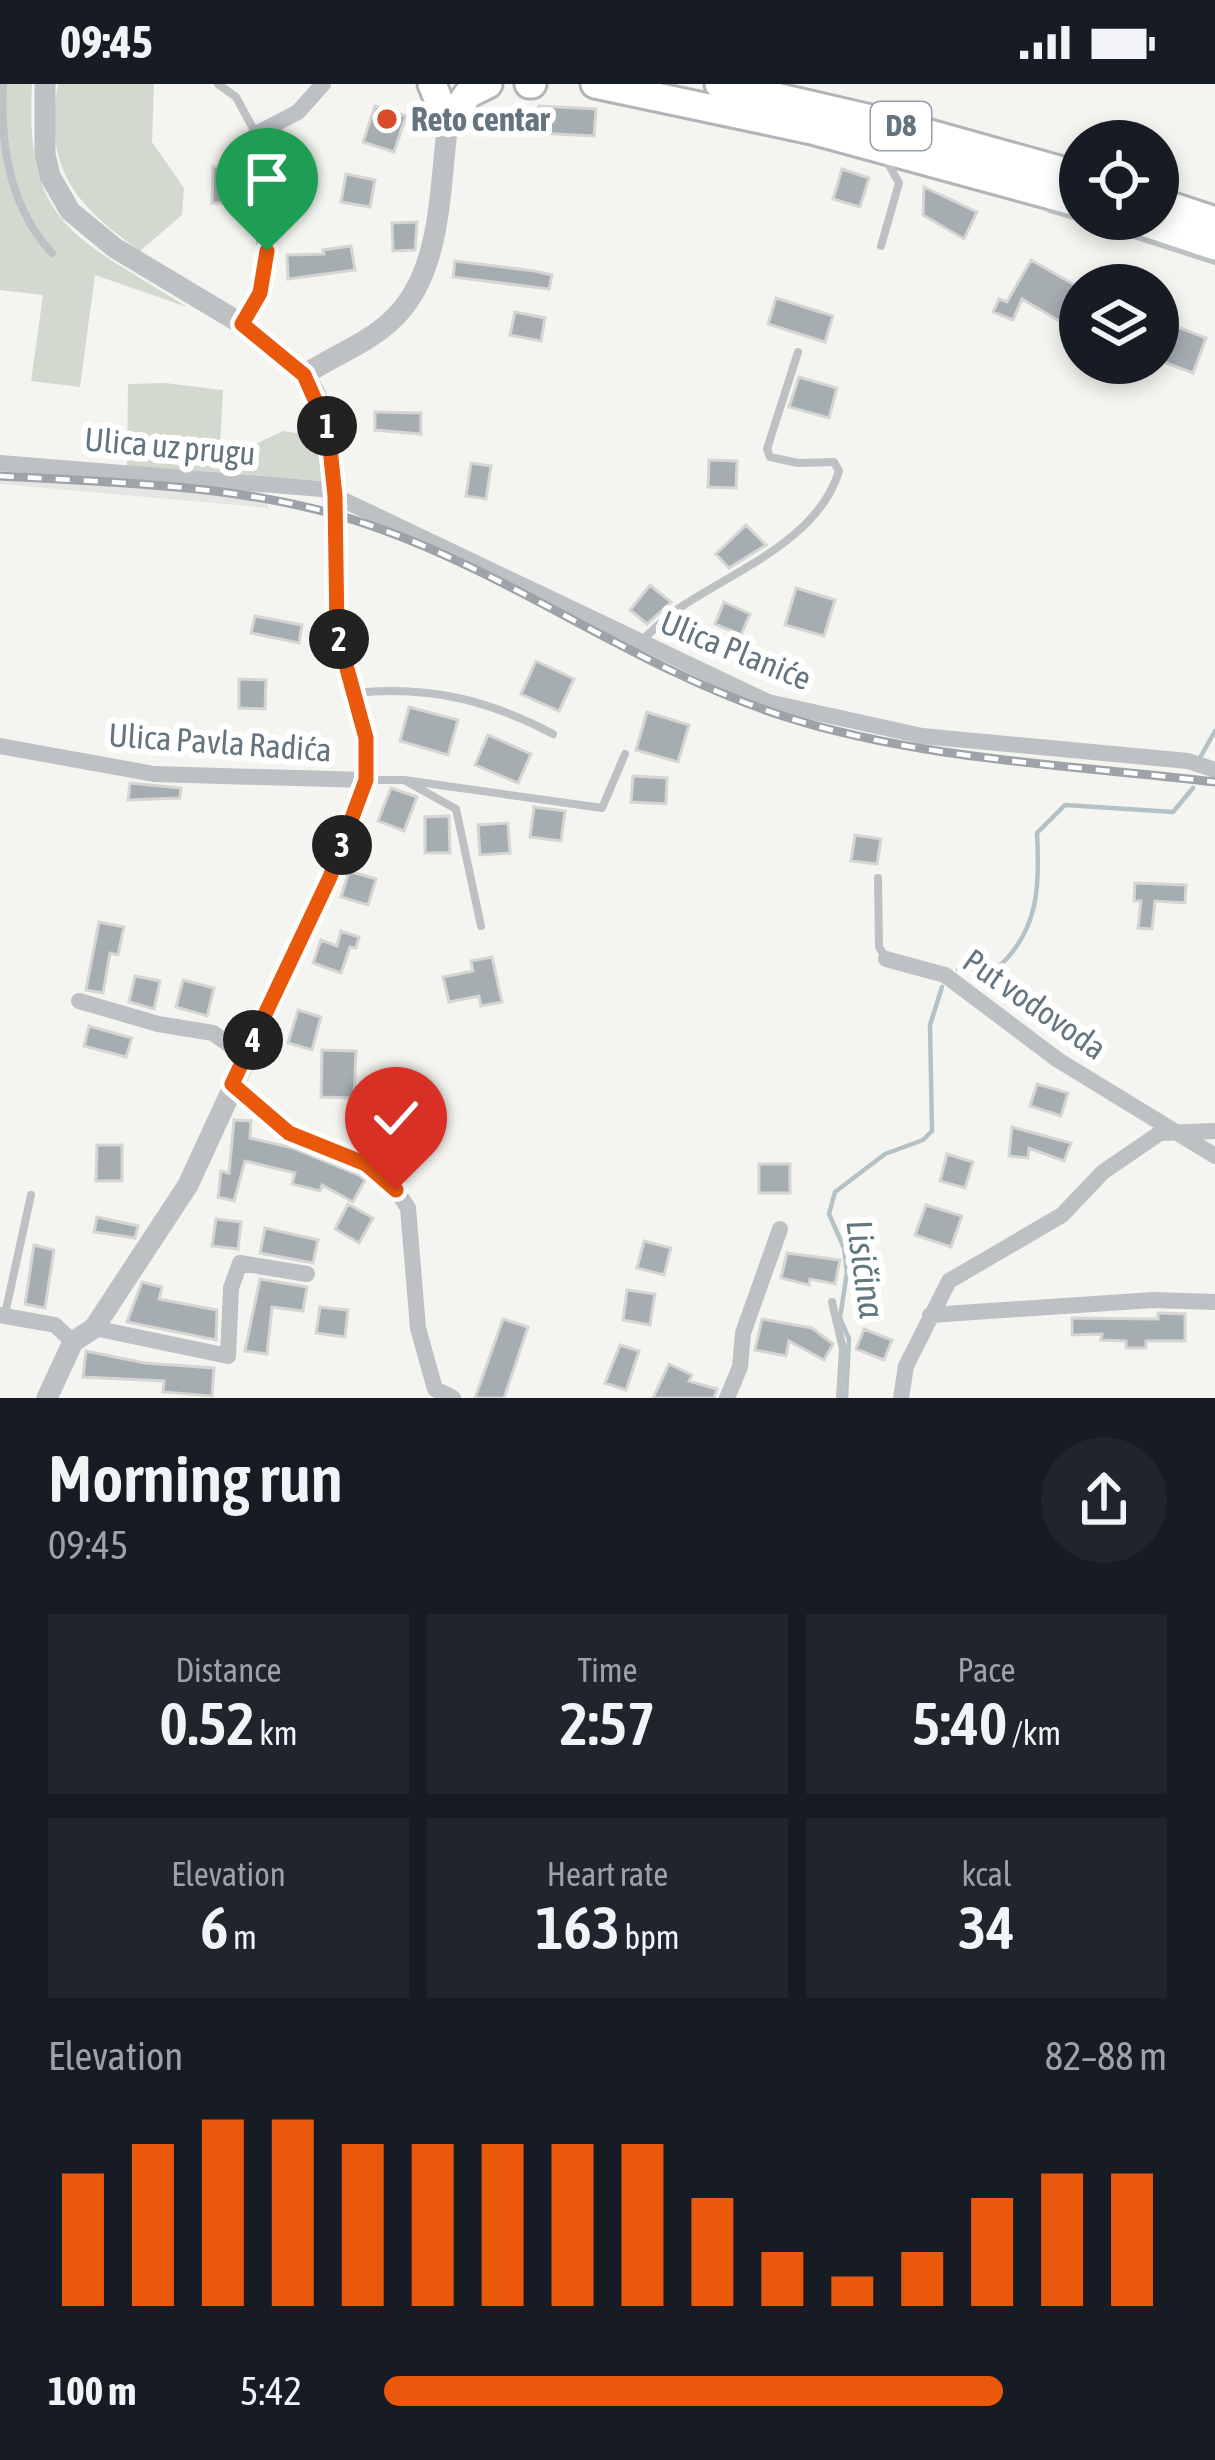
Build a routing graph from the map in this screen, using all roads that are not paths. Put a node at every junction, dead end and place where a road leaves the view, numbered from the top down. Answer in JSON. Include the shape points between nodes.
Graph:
{"nodes":[{"id":1,"x":3,"y":84,"type":"edge"},
{"id":2,"x":45,"y":84,"type":"edge"},
{"id":3,"x":218,"y":84,"type":"edge"},
{"id":4,"x":323,"y":84,"type":"edge"},
{"id":5,"x":432,"y":84,"type":"edge"},
{"id":6,"x":488,"y":84,"type":"edge"},
{"id":7,"x":595,"y":84,"type":"edge"},
{"id":8,"x":719,"y":84,"type":"edge"},
{"id":9,"x":448,"y":124,"type":"junction"},
{"id":10,"x":256,"y":134,"type":"junction"},
{"id":11,"x":860,"y":142,"type":"junction"},
{"id":12,"x":950,"y":166,"type":"junction"},
{"id":13,"x":1059,"y":170,"type":"edge"},
{"id":14,"x":1010,"y":181,"type":"junction"},
{"id":15,"x":899,"y":183,"type":"junction"},
{"id":16,"x":1059,"y":196,"type":"edge"},
{"id":17,"x":1179,"y":209,"type":"edge"},
{"id":18,"x":1059,"y":211,"type":"edge"},
{"id":19,"x":1215,"y":221,"type":"edge"},
{"id":20,"x":1179,"y":235,"type":"edge"},
{"id":21,"x":1150,"y":240,"type":"edge"},
{"id":22,"x":881,"y":246,"type":"dead end"},
{"id":23,"x":1215,"y":247,"type":"edge"},
{"id":24,"x":52,"y":253,"type":"dead end"},
{"id":25,"x":1215,"y":261,"type":"edge"},
{"id":26,"x":242,"y":324,"type":"junction"},
{"id":27,"x":798,"y":352,"type":"dead end"},
{"id":28,"x":304,"y":375,"type":"junction"},
{"id":29,"x":0,"y":463,"type":"edge"},
{"id":30,"x":334,"y":493,"type":"junction"},
{"id":31,"x":639,"y":643,"type":"junction"},
{"id":32,"x":354,"y":693,"type":"junction"},
{"id":33,"x":553,"y":734,"type":"dead end"},
{"id":34,"x":0,"y":746,"type":"edge"},
{"id":35,"x":625,"y":754,"type":"dead end"},
{"id":36,"x":1201,"y":765,"type":"edge"},
{"id":37,"x":366,"y":780,"type":"junction"},
{"id":38,"x":404,"y":780,"type":"junction"},
{"id":39,"x":878,"y":878,"type":"dead end"},
{"id":40,"x":482,"y":926,"type":"dead end"},
{"id":41,"x":886,"y":959,"type":"joint"},
{"id":42,"x":79,"y":1001,"type":"dead end"},
{"id":43,"x":246,"y":1058,"type":"junction"},
{"id":44,"x":232,"y":1084,"type":"junction"},
{"id":45,"x":1215,"y":1131,"type":"edge"},
{"id":46,"x":1181,"y":1133,"type":"junction"},
{"id":47,"x":1215,"y":1156,"type":"edge"},
{"id":48,"x":31,"y":1195,"type":"dead end"},
{"id":49,"x":780,"y":1229,"type":"dead end"},
{"id":50,"x":307,"y":1274,"type":"dead end"},
{"id":51,"x":832,"y":1302,"type":"dead end"},
{"id":52,"x":1215,"y":1302,"type":"edge"},
{"id":53,"x":3,"y":1315,"type":"edge"},
{"id":54,"x":930,"y":1315,"type":"junction"},
{"id":55,"x":94,"y":1328,"type":"junction"},
{"id":56,"x":73,"y":1342,"type":"junction"},
{"id":57,"x":47,"y":1398,"type":"edge"},
{"id":58,"x":453,"y":1398,"type":"edge"},
{"id":59,"x":727,"y":1398,"type":"edge"},
{"id":60,"x":840,"y":1398,"type":"edge"},
{"id":61,"x":902,"y":1398,"type":"edge"}],
"edges":[{"from":1,"to":24,"type":"lane","via":[[16,200]]},
{"from":2,"to":26,"type":"street","via":[[45,154],[70,211],[115,248]]},
{"from":3,"to":10,"type":"lane","via":[[236,97]]},
{"from":4,"to":10,"type":"street","via":[[298,112]]},
{"from":5,"to":9,"type":"main road"},
{"from":6,"to":9,"type":"main road","via":[[458,103]]},
{"from":7,"to":11,"type":"main road","number":"D8"},
{"from":8,"to":13,"type":"main road","number":"D8"},
{"from":9,"to":28,"type":"street","via":[[419,285],[374,335]]},
{"from":10,"to":26,"type":"street","via":[[249,151],[267,251],[260,293]]},
{"from":11,"to":12,"type":"main road","number":"D8"},
{"from":11,"to":15,"type":"lane","via":[[884,158]]},
{"from":12,"to":14,"type":"main road","number":"D8"},
{"from":12,"to":15,"type":"lane","via":[[921,168]]},
{"from":14,"to":16,"type":"main road","number":"D8"},
{"from":14,"to":18,"type":"lane"},
{"from":15,"to":22,"type":"lane"},
{"from":17,"to":19,"type":"main road"},
{"from":20,"to":23,"type":"main road"},
{"from":21,"to":25,"type":"lane"},
{"from":26,"to":28,"type":"street"},
{"from":27,"to":31,"type":"lane","via":[[767,449],[782,461],[834,462],[835,484],[753,566],[678,608]]},
{"from":28,"to":30,"type":"street","via":[[328,429]]},
{"from":29,"to":30,"type":"street","name":"Ulica uz prugu"},
{"from":30,"to":31,"type":"street","name":"Ulica Planiće"},
{"from":30,"to":32,"type":"street","via":[[337,632]]},
{"from":31,"to":36,"type":"street","name":"Ulica Planiće","via":[[768,702],[843,722]]},
{"from":32,"to":33,"type":"lane","via":[[404,688],[466,698]]},
{"from":32,"to":37,"type":"street"},
{"from":34,"to":37,"type":"street","name":"Ulica Pavla Radića","via":[[154,774]]},
{"from":35,"to":38,"type":"lane","via":[[602,808]]},
{"from":37,"to":38,"type":"lane"},
{"from":37,"to":43,"type":"street"},
{"from":38,"to":40,"type":"lane","via":[[456,808]]},
{"from":39,"to":41,"type":"lane","name":"Put vodovoda"},
{"from":41,"to":46,"type":"street","name":"Put vodovoda","via":[[945,975],[1058,1060]]},
{"from":42,"to":43,"type":"street","via":[[213,1033]]},
{"from":43,"to":44,"type":"street"},
{"from":44,"to":55,"type":"street","via":[[188,1185]]},
{"from":44,"to":58,"type":"street","via":[[289,1133],[366,1164],[396,1190],[408,1208],[435,1389]]},
{"from":45,"to":46,"type":"street"},
{"from":46,"to":47,"type":"street","name":"Put vodovoda"},
{"from":46,"to":54,"type":"street","via":[[1160,1133],[1132,1150],[1062,1215],[949,1281]]},
{"from":48,"to":53,"type":"lane"},
{"from":49,"to":59,"type":"street"},
{"from":50,"to":55,"type":"street","via":[[240,1263],[228,1356]]},
{"from":51,"to":60,"type":"lane","via":[[843,1349]]},
{"from":52,"to":54,"type":"street"},
{"from":53,"to":56,"type":"street","via":[[55,1325]]},
{"from":54,"to":61,"type":"street","via":[[906,1366]]},
{"from":55,"to":56,"type":"street"},
{"from":56,"to":57,"type":"street"}]}
